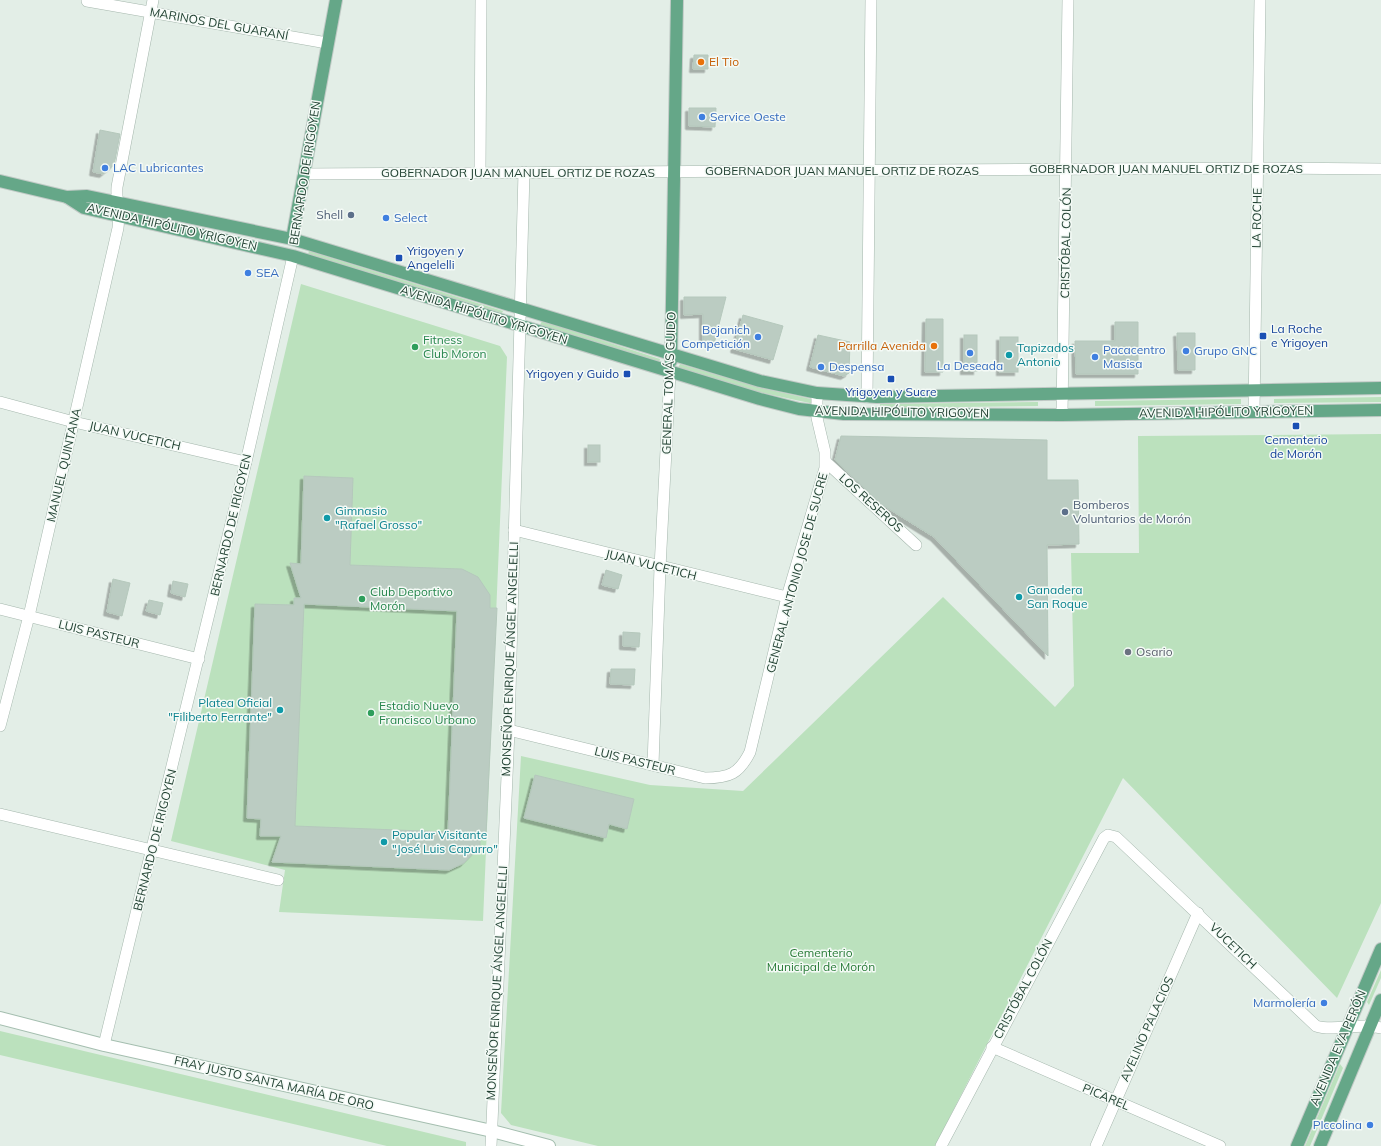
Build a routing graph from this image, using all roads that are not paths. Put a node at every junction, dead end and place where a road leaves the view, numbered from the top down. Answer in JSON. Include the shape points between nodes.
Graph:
{"nodes":[{"id":1,"x":153,"y":0,"type":"edge"},
{"id":2,"x":336,"y":0,"type":"edge"},
{"id":3,"x":481,"y":0,"type":"edge"},
{"id":4,"x":677,"y":0,"type":"edge"},
{"id":5,"x":871,"y":0,"type":"edge"},
{"id":6,"x":1068,"y":0,"type":"edge"},
{"id":7,"x":1260,"y":0,"type":"edge"},
{"id":8,"x":87,"y":1,"type":"dead end"},
{"id":9,"x":150,"y":12,"type":"junction"},
{"id":10,"x":327,"y":43,"type":"junction"},
{"id":11,"x":1258,"y":168,"type":"junction"},
{"id":12,"x":1381,"y":169,"type":"edge"},
{"id":13,"x":869,"y":170,"type":"junction"},
{"id":14,"x":1067,"y":170,"type":"junction"},
{"id":15,"x":480,"y":172,"type":"junction"},
{"id":16,"x":524,"y":172,"type":"junction"},
{"id":17,"x":674,"y":172,"type":"junction"},
{"id":18,"x":303,"y":174,"type":"junction"},
{"id":19,"x":0,"y":181,"type":"edge"},
{"id":20,"x":67,"y":197,"type":"junction"},
{"id":21,"x":116,"y":203,"type":"junction"},
{"id":22,"x":120,"y":215,"type":"junction"},
{"id":23,"x":292,"y":239,"type":"junction"},
{"id":24,"x":293,"y":256,"type":"junction"},
{"id":25,"x":521,"y":308,"type":"junction"},
{"id":26,"x":519,"y":326,"type":"junction"},
{"id":27,"x":671,"y":354,"type":"junction"},
{"id":28,"x":670,"y":372,"type":"junction"},
{"id":29,"x":1381,"y":388,"type":"edge"},
{"id":30,"x":1253,"y":390,"type":"junction"},
{"id":31,"x":817,"y":393,"type":"junction"},
{"id":32,"x":1063,"y":394,"type":"junction"},
{"id":33,"x":867,"y":397,"type":"junction"},
{"id":34,"x":0,"y":402,"type":"edge"},
{"id":35,"x":1381,"y":410,"type":"edge"},
{"id":36,"x":816,"y":411,"type":"junction"},
{"id":37,"x":1254,"y":412,"type":"junction"},
{"id":38,"x":1062,"y":415,"type":"junction"},
{"id":39,"x":74,"y":422,"type":"junction"},
{"id":40,"x":246,"y":462,"type":"junction"},
{"id":41,"x":826,"y":462,"type":"junction"},
{"id":42,"x":514,"y":530,"type":"junction"},
{"id":43,"x":916,"y":544,"type":"dead end"},
{"id":44,"x":660,"y":568,"type":"junction"},
{"id":45,"x":787,"y":597,"type":"junction"},
{"id":46,"x":0,"y":609,"type":"edge"},
{"id":47,"x":28,"y":616,"type":"junction"},
{"id":48,"x":199,"y":659,"type":"junction"},
{"id":49,"x":0,"y":726,"type":"edge"},
{"id":50,"x":509,"y":730,"type":"junction"},
{"id":51,"x":750,"y":752,"type":"joint"},
{"id":52,"x":653,"y":765,"type":"junction"},
{"id":53,"x":0,"y":814,"type":"edge"},
{"id":54,"x":1108,"y":835,"type":"joint"},
{"id":55,"x":152,"y":851,"type":"junction"},
{"id":56,"x":278,"y":880,"type":"dead end"},
{"id":57,"x":1198,"y":913,"type":"junction"},
{"id":58,"x":1381,"y":949,"type":"edge"},
{"id":59,"x":1381,"y":1000,"type":"edge"},
{"id":60,"x":0,"y":1018,"type":"edge"},
{"id":61,"x":1347,"y":1026,"type":"junction"},
{"id":62,"x":1376,"y":1026,"type":"edge"},
{"id":63,"x":104,"y":1045,"type":"junction"},
{"id":64,"x":992,"y":1048,"type":"junction"},
{"id":65,"x":1115,"y":1101,"type":"junction"},
{"id":66,"x":492,"y":1131,"type":"junction"},
{"id":67,"x":491,"y":1146,"type":"edge"},
{"id":68,"x":549,"y":1146,"type":"edge"},
{"id":69,"x":941,"y":1146,"type":"edge"},
{"id":70,"x":1096,"y":1146,"type":"edge"},
{"id":71,"x":1220,"y":1146,"type":"edge"},
{"id":72,"x":1297,"y":1146,"type":"edge"},
{"id":73,"x":1320,"y":1146,"type":"edge"}],
"edges":[{"from":1,"to":9,"type":"street"},
{"from":2,"to":10,"type":"main road","name":"BERNARDO DE IRIGOYEN"},
{"from":3,"to":15,"type":"street"},
{"from":4,"to":17,"type":"main road","name":"GENERAL TOMÁS GUIDO"},
{"from":5,"to":13,"type":"street"},
{"from":6,"to":14,"type":"street","name":"CRISTÓBAL COLÓN"},
{"from":7,"to":11,"type":"street","name":"LA ROCHE"},
{"from":8,"to":9,"type":"street","name":"MARINOS DEL GUARANÍ"},
{"from":9,"to":10,"type":"street","name":"MARINOS DEL GUARANÍ"},
{"from":9,"to":21,"type":"street"},
{"from":10,"to":18,"type":"main road","name":"BERNARDO DE IRIGOYEN"},
{"from":11,"to":12,"type":"street","name":"GOBERNADOR JUAN MANUEL ORTIZ DE ROZAS"},
{"from":11,"to":14,"type":"street","name":"GOBERNADOR JUAN MANUEL ORTIZ DE ROZAS"},
{"from":11,"to":30,"type":"street","name":"LA ROCHE"},
{"from":13,"to":14,"type":"street","name":"GOBERNADOR JUAN MANUEL ORTIZ DE ROZAS"},
{"from":13,"to":17,"type":"street","name":"GOBERNADOR JUAN MANUEL ORTIZ DE ROZAS"},
{"from":13,"to":33,"type":"street"},
{"from":14,"to":32,"type":"street","name":"CRISTÓBAL COLÓN"},
{"from":15,"to":16,"type":"street","name":"GOBERNADOR JUAN MANUEL ORTIZ DE ROZAS"},
{"from":15,"to":18,"type":"street","name":"GOBERNADOR JUAN MANUEL ORTIZ DE ROZAS"},
{"from":16,"to":17,"type":"street","name":"GOBERNADOR JUAN MANUEL ORTIZ DE ROZAS"},
{"from":16,"to":25,"type":"street","name":"MONSEÑOR ENRIQUE ÁNGEL ANGELELLI"},
{"from":17,"to":27,"type":"main road","name":"GENERAL TOMÁS GUIDO"},
{"from":18,"to":23,"type":"main road","name":"BERNARDO DE IRIGOYEN"},
{"from":19,"to":20,"type":"main road"},
{"from":20,"to":21,"type":"main road","name":"AVENIDA HIPÓLITO YRIGOYEN","via":[[87,196]]},
{"from":20,"to":22,"type":"main road","name":"AVENIDA HIPÓLITO YRIGOYEN","via":[[84,208]]},
{"from":21,"to":22,"type":"street","name":"MANUEL QUINTANA"},
{"from":21,"to":23,"type":"main road","name":"AVENIDA HIPÓLITO YRIGOYEN"},
{"from":22,"to":24,"type":"main road","name":"AVENIDA HIPÓLITO YRIGOYEN"},
{"from":22,"to":39,"type":"street","name":"MANUEL QUINTANA"},
{"from":23,"to":24,"type":"street","name":"BERNARDO DE IRIGOYEN"},
{"from":23,"to":25,"type":"main road","name":"AVENIDA HIPÓLITO YRIGOYEN"},
{"from":24,"to":26,"type":"main road","name":"AVENIDA HIPÓLITO YRIGOYEN"},
{"from":24,"to":40,"type":"street","name":"BERNARDO DE IRIGOYEN"},
{"from":25,"to":26,"type":"street","name":"MONSEÑOR ENRIQUE ÁNGEL ANGELELLI"},
{"from":25,"to":27,"type":"main road","name":"AVENIDA HIPÓLITO YRIGOYEN"},
{"from":26,"to":28,"type":"main road","name":"AVENIDA HIPÓLITO YRIGOYEN"},
{"from":26,"to":42,"type":"street","name":"MONSEÑOR ENRIQUE ÁNGEL ANGELELLI"},
{"from":27,"to":28,"type":"main road","name":"GENERAL TOMÁS GUIDO"},
{"from":27,"to":31,"type":"main road","name":"AVENIDA HIPÓLITO YRIGOYEN","via":[[760,381]]},
{"from":28,"to":36,"type":"main road","name":"AVENIDA HIPÓLITO YRIGOYEN","via":[[760,399]]},
{"from":28,"to":44,"type":"street","name":"GENERAL TOMÁS GUIDO"},
{"from":29,"to":30,"type":"main road","name":"AVENIDA HIPÓLITO YRIGOYEN"},
{"from":30,"to":32,"type":"main road","name":"AVENIDA HIPÓLITO YRIGOYEN"},
{"from":30,"to":37,"type":"street","name":"LA ROCHE"},
{"from":31,"to":33,"type":"main road","name":"AVENIDA HIPÓLITO YRIGOYEN"},
{"from":31,"to":36,"type":"street","name":"GENERAL ANTONIO JOSE DE SUCRE"},
{"from":32,"to":33,"type":"main road","name":"AVENIDA HIPÓLITO YRIGOYEN"},
{"from":32,"to":38,"type":"street","name":"CRISTÓBAL COLÓN"},
{"from":34,"to":39,"type":"street","name":"JUAN VUCETICH"},
{"from":35,"to":37,"type":"main road","name":"AVENIDA HIPÓLITO YRIGOYEN"},
{"from":36,"to":38,"type":"main road","name":"AVENIDA HIPÓLITO YRIGOYEN","via":[[851,414]]},
{"from":36,"to":41,"type":"street","name":"GENERAL ANTONIO JOSE DE SUCRE"},
{"from":37,"to":38,"type":"main road","name":"AVENIDA HIPÓLITO YRIGOYEN"},
{"from":39,"to":40,"type":"street","name":"JUAN VUCETICH"},
{"from":39,"to":47,"type":"street","name":"MANUEL QUINTANA"},
{"from":40,"to":48,"type":"street","name":"BERNARDO DE IRIGOYEN"},
{"from":41,"to":43,"type":"street","name":"LOS RESEROS"},
{"from":41,"to":45,"type":"street","name":"GENERAL ANTONIO JOSE DE SUCRE"},
{"from":42,"to":44,"type":"street","name":"JUAN VUCETICH"},
{"from":42,"to":50,"type":"street","name":"MONSEÑOR ENRIQUE ÁNGEL ANGELELLI"},
{"from":44,"to":45,"type":"street","name":"JUAN VUCETICH"},
{"from":44,"to":52,"type":"street","name":"GENERAL TOMÁS GUIDO"},
{"from":45,"to":51,"type":"street","name":"GENERAL ANTONIO JOSE DE SUCRE"},
{"from":46,"to":47,"type":"street","name":"LUIS PASTEUR"},
{"from":47,"to":48,"type":"street","name":"LUIS PASTEUR"},
{"from":47,"to":49,"type":"street","name":"MANUEL QUINTANA"},
{"from":48,"to":55,"type":"street","name":"BERNARDO DE IRIGOYEN"},
{"from":50,"to":52,"type":"street","name":"LUIS PASTEUR"},
{"from":50,"to":66,"type":"street","name":"MONSEÑOR ENRIQUE ÁNGEL ANGELELLI"},
{"from":51,"to":52,"type":"street","name":"LUIS PASTEUR","via":[[741,768],[720,778],[705,778]]},
{"from":53,"to":55,"type":"street"},
{"from":54,"to":57,"type":"street","name":"VUCETICH","via":[[1116,836]]},
{"from":54,"to":64,"type":"street","name":"CRISTÓBAL COLÓN","via":[[1104,838]]},
{"from":55,"to":56,"type":"street"},
{"from":55,"to":63,"type":"street","name":"BERNARDO DE IRIGOYEN"},
{"from":57,"to":61,"type":"street","name":"VUCETICH","via":[[1316,1026]]},
{"from":57,"to":65,"type":"street","name":"AVELINO PALACIOS"},
{"from":58,"to":61,"type":"main road","name":"AVENIDA EVA PERÓN"},
{"from":59,"to":62,"type":"main road","name":"AVENIDA EVA PERÓN"},
{"from":60,"to":63,"type":"street","name":"FRAY JUSTO SANTA MARÍA DE ORO"},
{"from":61,"to":62,"type":"street","name":"VUCETICH"},
{"from":61,"to":72,"type":"main road","name":"AVENIDA EVA PERÓN"},
{"from":62,"to":73,"type":"main road","name":"AVENIDA EVA PERÓN"},
{"from":63,"to":66,"type":"street","name":"FRAY JUSTO SANTA MARÍA DE ORO"},
{"from":64,"to":65,"type":"street","name":"PICAREL"},
{"from":64,"to":69,"type":"street","name":"CRISTÓBAL COLÓN"},
{"from":65,"to":70,"type":"street","name":"AVELINO PALACIOS"},
{"from":65,"to":71,"type":"street","name":"PICAREL"},
{"from":66,"to":67,"type":"street","name":"MONSEÑOR ENRIQUE ÁNGEL ANGELELLI"},
{"from":66,"to":68,"type":"street","name":"FRAY JUSTO SANTA MARÍA DE ORO"}]}
